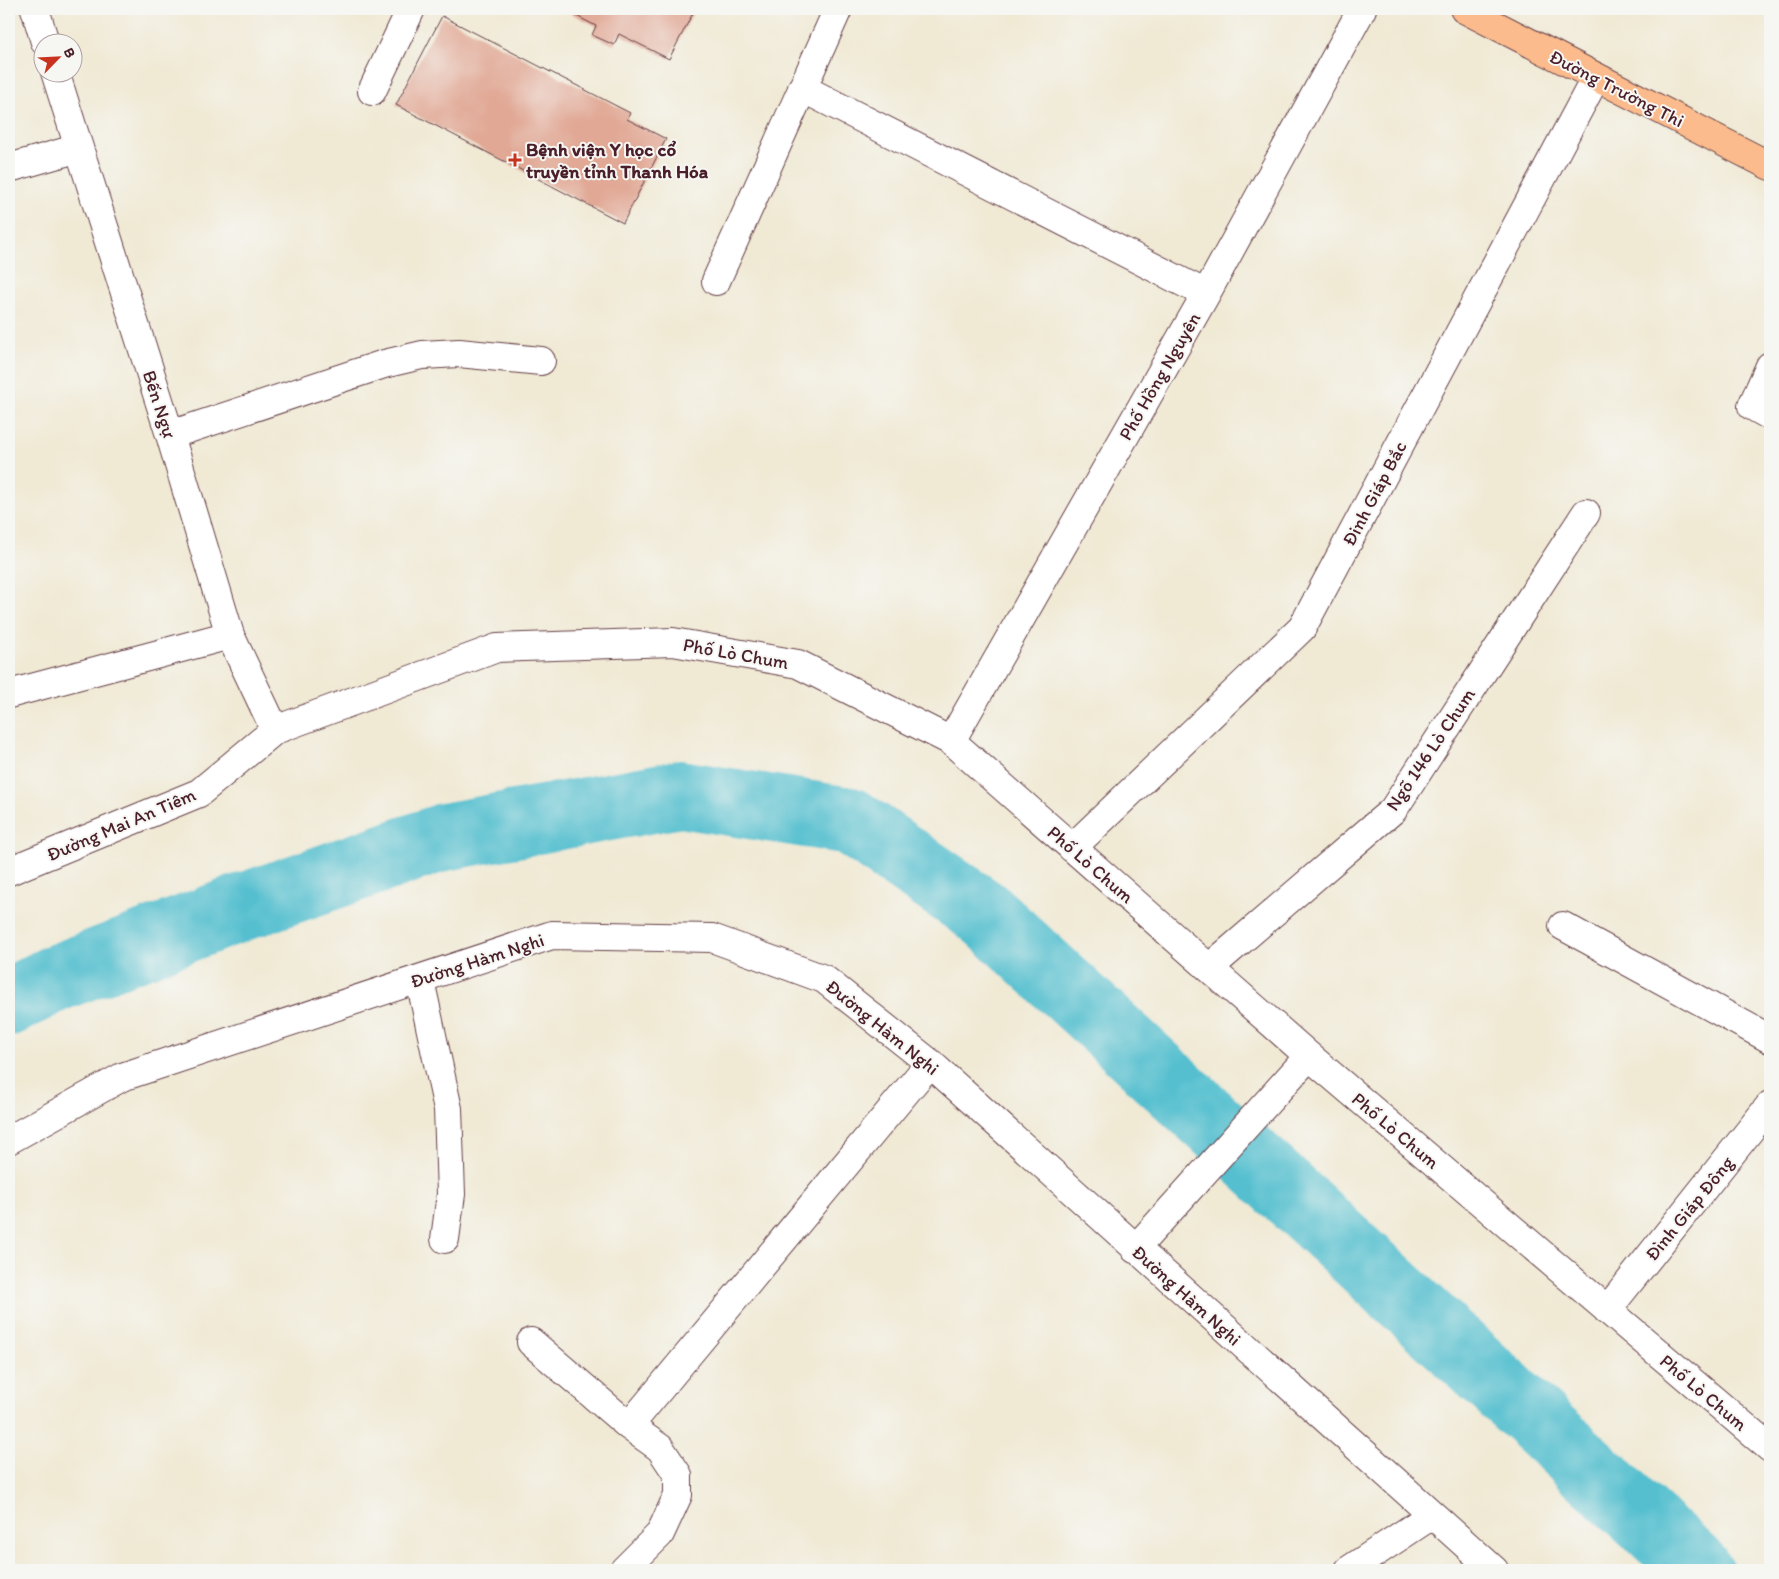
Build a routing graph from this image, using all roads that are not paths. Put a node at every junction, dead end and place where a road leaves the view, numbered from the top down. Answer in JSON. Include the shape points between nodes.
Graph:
{"nodes":[{"id":1,"x":35,"y":9,"type":"edge"},
{"id":2,"x":412,"y":9,"type":"edge"},
{"id":3,"x":838,"y":9,"type":"edge"},
{"id":4,"x":1362,"y":9,"type":"edge"},
{"id":5,"x":1476,"y":11,"type":"edge"},
{"id":6,"x":43,"y":32,"type":"edge"},
{"id":7,"x":1596,"y":78,"type":"junction"},
{"id":8,"x":58,"y":82,"type":"edge"},
{"id":9,"x":802,"y":88,"type":"junction"},
{"id":10,"x":372,"y":91,"type":"dead end"},
{"id":11,"x":79,"y":148,"type":"junction"},
{"id":12,"x":1770,"y":166,"type":"edge"},
{"id":13,"x":9,"y":168,"type":"edge"},
{"id":14,"x":716,"y":281,"type":"dead end"},
{"id":15,"x":1206,"y":294,"type":"junction"},
{"id":16,"x":540,"y":361,"type":"dead end"},
{"id":17,"x":1770,"y":366,"type":"edge"},
{"id":18,"x":1770,"y":416,"type":"edge"},
{"id":19,"x":170,"y":435,"type":"junction"},
{"id":20,"x":1586,"y":513,"type":"dead end"},
{"id":21,"x":230,"y":635,"type":"junction"},
{"id":22,"x":9,"y":694,"type":"edge"},
{"id":23,"x":276,"y":730,"type":"junction"},
{"id":24,"x":951,"y":741,"type":"junction"},
{"id":25,"x":1072,"y":848,"type":"junction"},
{"id":26,"x":9,"y":871,"type":"edge"},
{"id":27,"x":1563,"y":926,"type":"dead end"},
{"id":28,"x":1209,"y":968,"type":"junction"},
{"id":29,"x":420,"y":980,"type":"junction"},
{"id":30,"x":1770,"y":1038,"type":"edge"},
{"id":31,"x":1309,"y":1056,"type":"junction"},
{"id":32,"x":930,"y":1063,"type":"junction"},
{"id":33,"x":1770,"y":1105,"type":"edge"},
{"id":34,"x":9,"y":1140,"type":"edge"},
{"id":35,"x":445,"y":1239,"type":"dead end"},
{"id":36,"x":1135,"y":1249,"type":"junction"},
{"id":37,"x":1608,"y":1310,"type":"junction"},
{"id":38,"x":531,"y":1342,"type":"dead end"},
{"id":39,"x":629,"y":1426,"type":"junction"},
{"id":40,"x":1770,"y":1448,"type":"edge"},
{"id":41,"x":1432,"y":1514,"type":"junction"},
{"id":42,"x":624,"y":1570,"type":"edge"},
{"id":43,"x":1349,"y":1570,"type":"edge"},
{"id":44,"x":1494,"y":1570,"type":"edge"}],
"edges":[{"from":1,"to":6,"type":"street"},
{"from":2,"to":10,"type":"street"},
{"from":3,"to":9,"type":"street"},
{"from":4,"to":15,"type":"street","name":"Phố Hồng Nguyên"},
{"from":5,"to":7,"type":"main road","name":"Đường Trường Thi"},
{"from":7,"to":12,"type":"main road","name":"Đường Trường Thi"},
{"from":7,"to":25,"type":"street","name":"Đinh Giáp Bắc","via":[[1302,628]]},
{"from":8,"to":11,"type":"street","name":"Bến Ngự"},
{"from":9,"to":14,"type":"street"},
{"from":9,"to":15,"type":"street"},
{"from":11,"to":13,"type":"street"},
{"from":11,"to":19,"type":"street","name":"Bến Ngự"},
{"from":15,"to":24,"type":"street","name":"Phố Hồng Nguyên"},
{"from":16,"to":19,"type":"street","via":[[458,353],[422,355],[384,364]]},
{"from":17,"to":18,"type":"street","via":[[1752,406]]},
{"from":19,"to":21,"type":"street","name":"Bến Ngự"},
{"from":20,"to":28,"type":"street","name":"Ngõ 146 Lò Chum","via":[[1393,810]]},
{"from":21,"to":22,"type":"street"},
{"from":21,"to":23,"type":"street","name":"Bến Ngự"},
{"from":23,"to":24,"type":"street","name":"Phố Lò Chum","via":[[497,648],[673,642],[798,664]]},
{"from":23,"to":26,"type":"street","name":"Đường Mai An Tiêm","via":[[199,793]]},
{"from":24,"to":25,"type":"street","name":"Phố Lò Chum"},
{"from":25,"to":28,"type":"street","name":"Phố Lò Chum"},
{"from":27,"to":30,"type":"street"},
{"from":28,"to":31,"type":"street","name":"Phố Lò Chum"},
{"from":29,"to":32,"type":"street","name":"Đường Hàm Nghi","via":[[552,935],[712,938],[824,979]]},
{"from":29,"to":34,"type":"street","name":"Đường Hàm Nghi","via":[[122,1078]]},
{"from":29,"to":35,"type":"street","via":[[448,1109],[451,1194]]},
{"from":31,"to":36,"type":"street"},
{"from":31,"to":37,"type":"street","name":"Phố Lò Chum"},
{"from":32,"to":36,"type":"street","name":"Đường Hàm Nghi"},
{"from":32,"to":39,"type":"street"},
{"from":33,"to":37,"type":"street","name":"Đình Giáp Đông"},
{"from":36,"to":41,"type":"street","name":"Đường Hàm Nghi"},
{"from":37,"to":40,"type":"street","name":"Phố Lò Chum"},
{"from":38,"to":39,"type":"street"},
{"from":39,"to":42,"type":"street","via":[[660,1448],[678,1475],[678,1495],[660,1534]]},
{"from":41,"to":43,"type":"street"},
{"from":41,"to":44,"type":"street","name":"Đường Hàm Nghi"}]}
